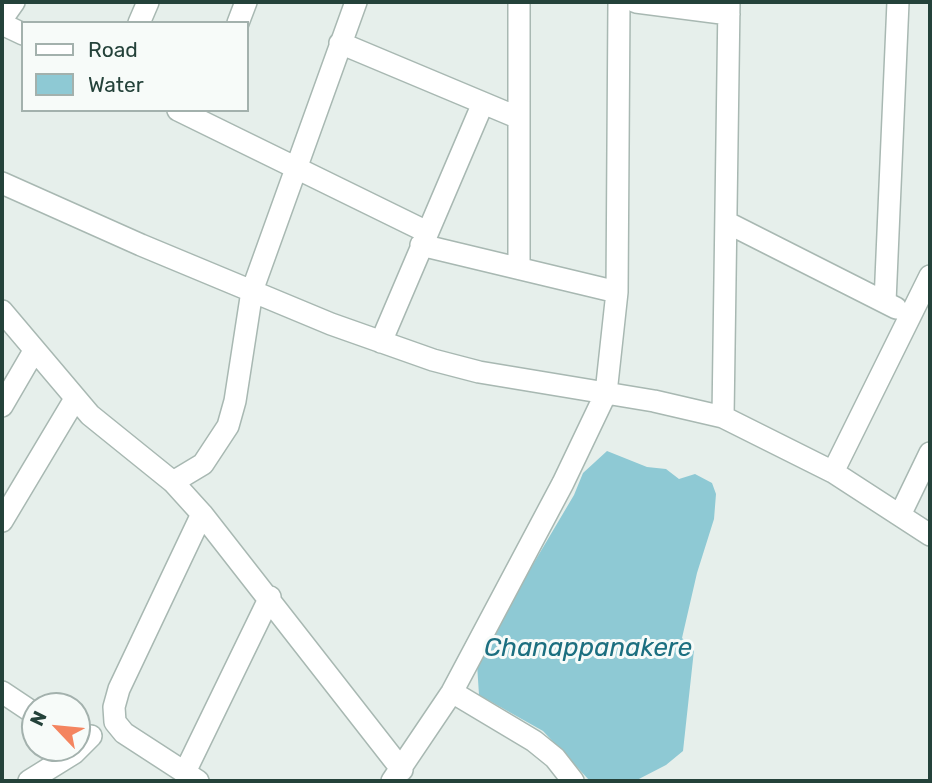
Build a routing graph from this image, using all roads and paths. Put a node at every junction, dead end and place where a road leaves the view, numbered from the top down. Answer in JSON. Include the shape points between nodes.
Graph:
{"nodes":[{"id":1,"x":14,"y":2,"type":"edge"},
{"id":2,"x":148,"y":2,"type":"edge"},
{"id":3,"x":246,"y":2,"type":"edge"},
{"id":4,"x":356,"y":2,"type":"edge"},
{"id":5,"x":519,"y":2,"type":"edge"},
{"id":6,"x":619,"y":2,"type":"edge"},
{"id":7,"x":636,"y":2,"type":"edge"},
{"id":8,"x":898,"y":2,"type":"edge"},
{"id":9,"x":729,"y":8,"type":"edge"},
{"id":10,"x":140,"y":21,"type":"edge"},
{"id":11,"x":238,"y":21,"type":"edge"},
{"id":12,"x":2,"y":22,"type":"edge"},
{"id":13,"x":21,"y":33,"type":"edge"},
{"id":14,"x":340,"y":43,"type":"junction"},
{"id":15,"x":484,"y":103,"type":"junction"},
{"id":16,"x":202,"y":115,"type":"edge"},
{"id":17,"x":519,"y":118,"type":"junction"},
{"id":18,"x":295,"y":166,"type":"junction"},
{"id":19,"x":2,"y":183,"type":"edge"},
{"id":20,"x":726,"y":222,"type":"junction"},
{"id":21,"x":424,"y":238,"type":"junction"},
{"id":22,"x":519,"y":268,"type":"junction"},
{"id":23,"x":930,"y":276,"type":"edge"},
{"id":24,"x":252,"y":291,"type":"junction"},
{"id":25,"x":617,"y":292,"type":"junction"},
{"id":26,"x":885,"y":302,"type":"junction"},
{"id":27,"x":2,"y":314,"type":"edge"},
{"id":28,"x":911,"y":315,"type":"junction"},
{"id":29,"x":381,"y":342,"type":"junction"},
{"id":30,"x":34,"y":351,"type":"junction"},
{"id":31,"x":606,"y":393,"type":"junction"},
{"id":32,"x":75,"y":399,"type":"junction"},
{"id":33,"x":2,"y":406,"type":"edge"},
{"id":34,"x":723,"y":417,"type":"junction"},
{"id":35,"x":930,"y":453,"type":"edge"},
{"id":36,"x":833,"y":472,"type":"junction"},
{"id":37,"x":173,"y":482,"type":"junction"},
{"id":38,"x":901,"y":513,"type":"junction"},
{"id":39,"x":202,"y":514,"type":"junction"},
{"id":40,"x":2,"y":521,"type":"edge"},
{"id":41,"x":930,"y":535,"type":"edge"},
{"id":42,"x":270,"y":597,"type":"junction"},
{"id":43,"x":2,"y":692,"type":"edge"},
{"id":44,"x":453,"y":692,"type":"junction"},
{"id":45,"x":21,"y":705,"type":"edge"},
{"id":46,"x":115,"y":722,"type":"junction"},
{"id":47,"x":91,"y":734,"type":"edge"},
{"id":48,"x":60,"y":762,"type":"edge"},
{"id":49,"x":191,"y":776,"type":"edge"},
{"id":50,"x":397,"y":776,"type":"edge"},
{"id":51,"x":29,"y":781,"type":"edge"},
{"id":52,"x":573,"y":781,"type":"edge"}],
"edges":[{"from":1,"to":12,"type":"street"},
{"from":2,"to":10,"type":"street"},
{"from":3,"to":11,"type":"street"},
{"from":4,"to":14,"type":"street"},
{"from":5,"to":17,"type":"street"},
{"from":6,"to":25,"type":"street"},
{"from":7,"to":9,"type":"street"},
{"from":8,"to":26,"type":"street"},
{"from":9,"to":20,"type":"street"},
{"from":12,"to":13,"type":"street"},
{"from":14,"to":15,"type":"street"},
{"from":14,"to":18,"type":"street"},
{"from":15,"to":17,"type":"street"},
{"from":15,"to":21,"type":"street"},
{"from":16,"to":18,"type":"street"},
{"from":17,"to":22,"type":"street"},
{"from":18,"to":21,"type":"street"},
{"from":18,"to":24,"type":"street"},
{"from":19,"to":24,"type":"street"},
{"from":20,"to":26,"type":"street"},
{"from":20,"to":34,"type":"street"},
{"from":21,"to":22,"type":"street"},
{"from":21,"to":29,"type":"street"},
{"from":22,"to":25,"type":"street"},
{"from":23,"to":28,"type":"street"},
{"from":24,"to":29,"type":"street"},
{"from":24,"to":37,"type":"street","via":[[228,426],[203,464]]},
{"from":25,"to":31,"type":"street"},
{"from":26,"to":28,"type":"street"},
{"from":27,"to":30,"type":"street"},
{"from":28,"to":36,"type":"street"},
{"from":29,"to":31,"type":"street","via":[[479,372]]},
{"from":30,"to":32,"type":"street"},
{"from":30,"to":33,"type":"street"},
{"from":31,"to":34,"type":"street"},
{"from":31,"to":44,"type":"street"},
{"from":32,"to":37,"type":"street"},
{"from":32,"to":40,"type":"street"},
{"from":34,"to":36,"type":"street"},
{"from":35,"to":38,"type":"street"},
{"from":36,"to":38,"type":"street"},
{"from":37,"to":39,"type":"street"},
{"from":38,"to":41,"type":"street"},
{"from":39,"to":42,"type":"street"},
{"from":39,"to":46,"type":"street","via":[[119,689]]},
{"from":42,"to":49,"type":"street"},
{"from":42,"to":50,"type":"street"},
{"from":43,"to":45,"type":"street"},
{"from":44,"to":50,"type":"street"},
{"from":44,"to":52,"type":"street","via":[[534,741]]},
{"from":46,"to":47,"type":"street"},
{"from":46,"to":49,"type":"street","via":[[124,733]]},
{"from":48,"to":51,"type":"street"}]}
